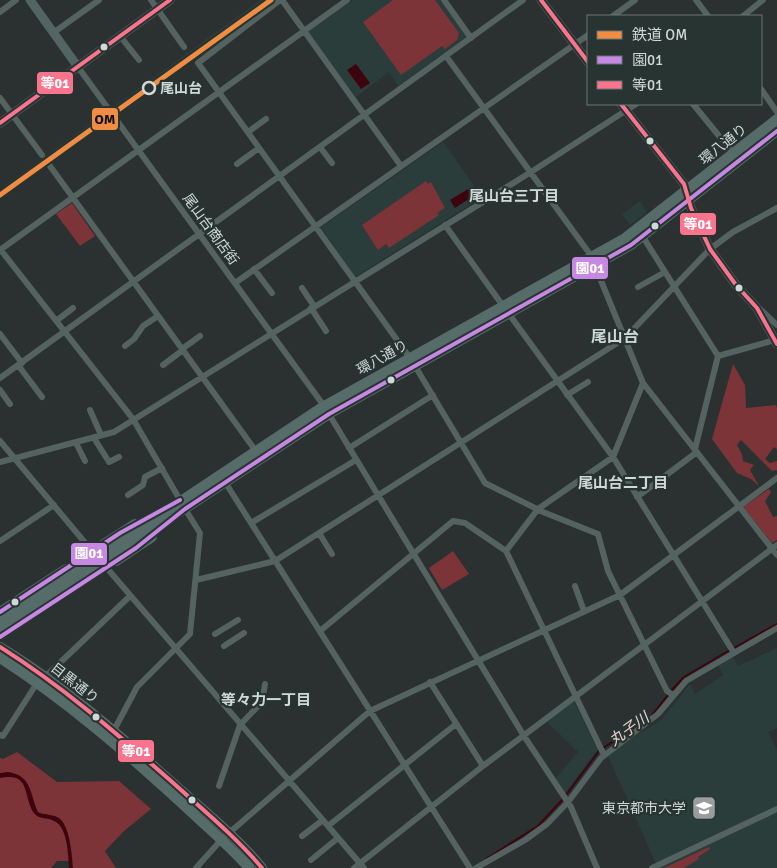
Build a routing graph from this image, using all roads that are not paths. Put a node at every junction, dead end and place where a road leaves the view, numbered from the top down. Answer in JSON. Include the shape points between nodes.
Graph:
{"nodes":[{"id":1,"x":16,"y":0,"type":"edge"},
{"id":2,"x":30,"y":0,"type":"edge"},
{"id":3,"x":99,"y":0,"type":"edge"},
{"id":4,"x":151,"y":0,"type":"edge"},
{"id":5,"x":170,"y":0,"type":"edge"},
{"id":6,"x":281,"y":0,"type":"edge"},
{"id":7,"x":347,"y":0,"type":"edge"},
{"id":8,"x":444,"y":0,"type":"edge"},
{"id":9,"x":523,"y":0,"type":"edge"},
{"id":10,"x":541,"y":0,"type":"edge"},
{"id":11,"x":635,"y":0,"type":"edge"},
{"id":12,"x":696,"y":0,"type":"edge"},
{"id":13,"x":763,"y":0,"type":"edge"},
{"id":14,"x":158,"y":9,"type":"junction"},
{"id":15,"x":0,"y":12,"type":"edge"},
{"id":16,"x":614,"y":15,"type":"edge"},
{"id":17,"x":707,"y":15,"type":"edge"},
{"id":18,"x":744,"y":15,"type":"edge"},
{"id":19,"x":304,"y":31,"type":"junction"},
{"id":20,"x":53,"y":32,"type":"junction"},
{"id":21,"x":120,"y":36,"type":"junction"},
{"id":22,"x":587,"y":36,"type":"edge"},
{"id":23,"x":471,"y":38,"type":"junction"},
{"id":24,"x":575,"y":45,"type":"junction"},
{"id":25,"x":184,"y":47,"type":"dead end"},
{"id":26,"x":446,"y":56,"type":"junction"},
{"id":27,"x":139,"y":60,"type":"dead end"},
{"id":28,"x":587,"y":61,"type":"edge"},
{"id":29,"x":78,"y":67,"type":"junction"},
{"id":30,"x":762,"y":90,"type":"edge"},
{"id":31,"x":219,"y":92,"type":"junction"},
{"id":32,"x":0,"y":98,"type":"edge"},
{"id":33,"x":694,"y":105,"type":"edge"},
{"id":34,"x":624,"y":107,"type":"edge"},
{"id":35,"x":485,"y":108,"type":"junction"},
{"id":36,"x":777,"y":112,"type":"edge"},
{"id":37,"x":12,"y":114,"type":"junction"},
{"id":38,"x":365,"y":115,"type":"junction"},
{"id":39,"x":266,"y":119,"type":"dead end"},
{"id":40,"x":777,"y":119,"type":"edge"},
{"id":41,"x":0,"y":123,"type":"edge"},
{"id":42,"x":777,"y":131,"type":"edge"},
{"id":43,"x":248,"y":132,"type":"junction"},
{"id":44,"x":320,"y":147,"type":"junction"},
{"id":45,"x":259,"y":148,"type":"junction"},
{"id":46,"x":138,"y":150,"type":"junction"},
{"id":47,"x":733,"y":153,"type":"junction"},
{"id":48,"x":42,"y":155,"type":"dead end"},
{"id":49,"x":332,"y":163,"type":"dead end"},
{"id":50,"x":237,"y":164,"type":"dead end"},
{"id":51,"x":50,"y":166,"type":"dead end"},
{"id":52,"x":402,"y":166,"type":"junction"},
{"id":53,"x":531,"y":172,"type":"junction"},
{"id":54,"x":279,"y":176,"type":"junction"},
{"id":55,"x":687,"y":190,"type":"junction"},
{"id":56,"x":73,"y":198,"type":"junction"},
{"id":57,"x":689,"y":201,"type":"junction"},
{"id":58,"x":777,"y":208,"type":"edge"},
{"id":59,"x":445,"y":225,"type":"junction"},
{"id":60,"x":315,"y":226,"type":"junction"},
{"id":61,"x":200,"y":234,"type":"junction"},
{"id":62,"x":643,"y":237,"type":"junction"},
{"id":63,"x":710,"y":249,"type":"junction"},
{"id":64,"x":0,"y":250,"type":"edge"},
{"id":65,"x":594,"y":262,"type":"junction"},
{"id":66,"x":254,"y":269,"type":"junction"},
{"id":67,"x":665,"y":272,"type":"junction"},
{"id":68,"x":354,"y":280,"type":"junction"},
{"id":69,"x":133,"y":282,"type":"junction"},
{"id":70,"x":235,"y":283,"type":"junction"},
{"id":71,"x":673,"y":286,"type":"junction"},
{"id":72,"x":638,"y":287,"type":"dead end"},
{"id":73,"x":302,"y":288,"type":"dead end"},
{"id":74,"x":272,"y":293,"type":"dead end"},
{"id":75,"x":755,"y":305,"type":"junction"},
{"id":76,"x":313,"y":307,"type":"junction"},
{"id":77,"x":73,"y":308,"type":"dead end"},
{"id":78,"x":506,"y":310,"type":"junction"},
{"id":79,"x":158,"y":316,"type":"junction"},
{"id":80,"x":56,"y":321,"type":"junction"},
{"id":81,"x":777,"y":325,"type":"edge"},
{"id":82,"x":326,"y":330,"type":"dead end"},
{"id":83,"x":65,"y":332,"type":"junction"},
{"id":84,"x":271,"y":333,"type":"junction"},
{"id":85,"x":0,"y":334,"type":"edge"},
{"id":86,"x":200,"y":336,"type":"dead end"},
{"id":87,"x":625,"y":338,"type":"junction"},
{"id":88,"x":776,"y":342,"type":"edge"},
{"id":89,"x":125,"y":346,"type":"dead end"},
{"id":90,"x":182,"y":350,"type":"junction"},
{"id":91,"x":718,"y":356,"type":"junction"},
{"id":92,"x":412,"y":362,"type":"junction"},
{"id":93,"x":20,"y":364,"type":"junction"},
{"id":94,"x":163,"y":365,"type":"dead end"},
{"id":95,"x":202,"y":376,"type":"junction"},
{"id":96,"x":0,"y":378,"type":"edge"},
{"id":97,"x":557,"y":380,"type":"junction"},
{"id":98,"x":588,"y":382,"type":"dead end"},
{"id":99,"x":643,"y":383,"type":"junction"},
{"id":100,"x":0,"y":390,"type":"edge"},
{"id":101,"x":433,"y":395,"type":"junction"},
{"id":102,"x":567,"y":395,"type":"junction"},
{"id":103,"x":42,"y":397,"type":"dead end"},
{"id":104,"x":10,"y":404,"type":"dead end"},
{"id":105,"x":90,"y":410,"type":"dead end"},
{"id":106,"x":326,"y":410,"type":"junction"},
{"id":107,"x":92,"y":418,"type":"dead end"},
{"id":108,"x":132,"y":419,"type":"junction"},
{"id":109,"x":98,"y":436,"type":"junction"},
{"id":110,"x":0,"y":441,"type":"edge"},
{"id":111,"x":76,"y":442,"type":"junction"},
{"id":112,"x":460,"y":443,"type":"junction"},
{"id":113,"x":349,"y":448,"type":"junction"},
{"id":114,"x":255,"y":450,"type":"junction"},
{"id":115,"x":696,"y":450,"type":"junction"},
{"id":116,"x":119,"y":457,"type":"dead end"},
{"id":117,"x":613,"y":457,"type":"junction"},
{"id":118,"x":16,"y":460,"type":"junction"},
{"id":119,"x":356,"y":460,"type":"junction"},
{"id":120,"x":85,"y":461,"type":"dead end"},
{"id":121,"x":0,"y":462,"type":"edge"},
{"id":122,"x":162,"y":468,"type":"junction"},
{"id":123,"x":777,"y":478,"type":"edge"},
{"id":124,"x":225,"y":482,"type":"junction"},
{"id":125,"x":128,"y":495,"type":"dead end"},
{"id":126,"x":378,"y":495,"type":"junction"},
{"id":127,"x":637,"y":497,"type":"junction"},
{"id":128,"x":183,"y":504,"type":"junction"},
{"id":129,"x":54,"y":505,"type":"junction"},
{"id":130,"x":738,"y":505,"type":"junction"},
{"id":131,"x":538,"y":509,"type":"junction"},
{"id":132,"x":251,"y":523,"type":"junction"},
{"id":133,"x":319,"y":533,"type":"junction"},
{"id":134,"x":0,"y":541,"type":"edge"},
{"id":135,"x":775,"y":547,"type":"edge"},
{"id":136,"x":92,"y":551,"type":"junction"},
{"id":137,"x":506,"y":551,"type":"junction"},
{"id":138,"x":332,"y":554,"type":"dead end"},
{"id":139,"x":413,"y":554,"type":"junction"},
{"id":140,"x":673,"y":554,"type":"junction"},
{"id":141,"x":777,"y":555,"type":"edge"},
{"id":142,"x":275,"y":561,"type":"junction"},
{"id":143,"x":106,"y":567,"type":"junction"},
{"id":144,"x":196,"y":580,"type":"junction"},
{"id":145,"x":575,"y":586,"type":"dead end"},
{"id":146,"x":620,"y":595,"type":"junction"},
{"id":147,"x":130,"y":596,"type":"junction"},
{"id":148,"x":702,"y":601,"type":"junction"},
{"id":149,"x":2,"y":608,"type":"edge"},
{"id":150,"x":584,"y":611,"type":"junction"},
{"id":151,"x":238,"y":620,"type":"dead end"},
{"id":152,"x":777,"y":628,"type":"edge"},
{"id":153,"x":1,"y":629,"type":"edge"},
{"id":154,"x":544,"y":630,"type":"junction"},
{"id":155,"x":320,"y":631,"type":"junction"},
{"id":156,"x":244,"y":633,"type":"dead end"},
{"id":157,"x":215,"y":634,"type":"dead end"},
{"id":158,"x":644,"y":645,"type":"junction"},
{"id":159,"x":224,"y":646,"type":"dead end"},
{"id":160,"x":0,"y":647,"type":"edge"},
{"id":161,"x":175,"y":649,"type":"junction"},
{"id":162,"x":732,"y":650,"type":"junction"},
{"id":163,"x":0,"y":658,"type":"edge"},
{"id":164,"x":479,"y":660,"type":"junction"},
{"id":165,"x":41,"y":680,"type":"junction"},
{"id":166,"x":430,"y":682,"type":"junction"},
{"id":167,"x":265,"y":684,"type":"dead end"},
{"id":168,"x":670,"y":693,"type":"junction"},
{"id":169,"x":575,"y":697,"type":"junction"},
{"id":170,"x":370,"y":711,"type":"junction"},
{"id":171,"x":456,"y":724,"type":"junction"},
{"id":172,"x":240,"y":725,"type":"junction"},
{"id":173,"x":0,"y":735,"type":"edge"},
{"id":174,"x":111,"y":735,"type":"junction"},
{"id":175,"x":524,"y":736,"type":"junction"},
{"id":176,"x":602,"y":751,"type":"junction"},
{"id":177,"x":404,"y":766,"type":"junction"},
{"id":178,"x":483,"y":766,"type":"junction"},
{"id":179,"x":288,"y":781,"type":"junction"},
{"id":180,"x":219,"y":786,"type":"dead end"},
{"id":181,"x":565,"y":800,"type":"junction"},
{"id":182,"x":431,"y":807,"type":"junction"},
{"id":183,"x":777,"y":809,"type":"edge"},
{"id":184,"x":323,"y":820,"type":"junction"},
{"id":185,"x":328,"y":826,"type":"junction"},
{"id":186,"x":226,"y":836,"type":"junction"},
{"id":187,"x":302,"y":836,"type":"dead end"},
{"id":188,"x":338,"y":838,"type":"junction"},
{"id":189,"x":310,"y":860,"type":"dead end"},
{"id":190,"x":362,"y":866,"type":"edge"},
{"id":191,"x":469,"y":866,"type":"edge"},
{"id":192,"x":196,"y":868,"type":"edge"},
{"id":193,"x":249,"y":868,"type":"edge"},
{"id":194,"x":262,"y":868,"type":"edge"},
{"id":195,"x":354,"y":868,"type":"edge"},
{"id":196,"x":476,"y":868,"type":"edge"},
{"id":197,"x":596,"y":868,"type":"edge"},
{"id":198,"x":652,"y":868,"type":"edge"}],
"edges":[{"from":1,"to":15,"type":"street"},
{"from":2,"to":20,"type":"street"},
{"from":3,"to":20,"type":"street"},
{"from":4,"to":14,"type":"street"},
{"from":5,"to":14,"type":"street"},
{"from":6,"to":19,"type":"street"},
{"from":6,"to":31,"type":"street","via":[[198,63]]},
{"from":7,"to":19,"type":"street"},
{"from":8,"to":23,"type":"street"},
{"from":9,"to":23,"type":"street"},
{"from":10,"to":24,"type":"street"},
{"from":11,"to":16,"type":"street"},
{"from":12,"to":17,"type":"street"},
{"from":13,"to":18,"type":"street"},
{"from":14,"to":21,"type":"street"},
{"from":14,"to":25,"type":"street"},
{"from":19,"to":31,"type":"street"},
{"from":19,"to":38,"type":"street"},
{"from":20,"to":29,"type":"street"},
{"from":21,"to":27,"type":"street"},
{"from":21,"to":29,"type":"street"},
{"from":22,"to":24,"type":"street"},
{"from":23,"to":26,"type":"street"},
{"from":24,"to":28,"type":"street"},
{"from":24,"to":35,"type":"street"},
{"from":26,"to":35,"type":"street"},
{"from":26,"to":38,"type":"street"},
{"from":29,"to":37,"type":"street"},
{"from":29,"to":46,"type":"street","name":"尾山台商店街"},
{"from":30,"to":36,"type":"street"},
{"from":31,"to":43,"type":"street"},
{"from":31,"to":46,"type":"street"},
{"from":32,"to":37,"type":"street"},
{"from":33,"to":47,"type":"street"},
{"from":34,"to":53,"type":"street"},
{"from":34,"to":55,"type":"street"},
{"from":35,"to":52,"type":"street"},
{"from":35,"to":53,"type":"street"},
{"from":37,"to":41,"type":"street"},
{"from":37,"to":48,"type":"street"},
{"from":38,"to":44,"type":"street"},
{"from":38,"to":52,"type":"street"},
{"from":39,"to":43,"type":"street"},
{"from":40,"to":47,"type":"main road","name":"環八通り"},
{"from":42,"to":57,"type":"main road","name":"環八通り"},
{"from":43,"to":45,"type":"street"},
{"from":44,"to":49,"type":"street"},
{"from":44,"to":54,"type":"street"},
{"from":45,"to":50,"type":"street"},
{"from":45,"to":54,"type":"street"},
{"from":46,"to":56,"type":"street"},
{"from":46,"to":61,"type":"street","name":"尾山台商店街"},
{"from":47,"to":55,"type":"main road","name":"環八通り"},
{"from":51,"to":56,"type":"street"},
{"from":52,"to":60,"type":"street"},
{"from":53,"to":59,"type":"street"},
{"from":53,"to":65,"type":"street"},
{"from":54,"to":60,"type":"street"},
{"from":54,"to":61,"type":"street"},
{"from":55,"to":57,"type":"street"},
{"from":55,"to":65,"type":"main road","name":"環八通り"},
{"from":56,"to":64,"type":"street"},
{"from":56,"to":69,"type":"street"},
{"from":57,"to":62,"type":"main road","name":"環八通り"},
{"from":57,"to":63,"type":"street"},
{"from":58,"to":63,"type":"street"},
{"from":59,"to":68,"type":"street"},
{"from":59,"to":78,"type":"street"},
{"from":60,"to":66,"type":"street"},
{"from":60,"to":68,"type":"street"},
{"from":61,"to":69,"type":"street"},
{"from":61,"to":70,"type":"street","name":"尾山台商店街"},
{"from":62,"to":65,"type":"main road","name":"環八通り"},
{"from":62,"to":67,"type":"street"},
{"from":63,"to":71,"type":"street"},
{"from":63,"to":75,"type":"street","via":[[736,286]]},
{"from":64,"to":80,"type":"street"},
{"from":65,"to":78,"type":"main road","name":"環八通り"},
{"from":65,"to":87,"type":"street"},
{"from":66,"to":70,"type":"street"},
{"from":66,"to":74,"type":"street"},
{"from":67,"to":71,"type":"street"},
{"from":67,"to":72,"type":"street"},
{"from":68,"to":76,"type":"street"},
{"from":68,"to":92,"type":"street"},
{"from":69,"to":79,"type":"street"},
{"from":69,"to":83,"type":"street"},
{"from":70,"to":84,"type":"street","name":"尾山台商店街"},
{"from":71,"to":87,"type":"street"},
{"from":71,"to":91,"type":"street"},
{"from":73,"to":76,"type":"street"},
{"from":75,"to":81,"type":"street"},
{"from":75,"to":88,"type":"street"},
{"from":76,"to":82,"type":"street"},
{"from":76,"to":84,"type":"street"},
{"from":77,"to":80,"type":"street"},
{"from":78,"to":92,"type":"main road","name":"環八通り"},
{"from":78,"to":97,"type":"street"},
{"from":79,"to":89,"type":"street","via":[[143,326]]},
{"from":79,"to":90,"type":"street"},
{"from":80,"to":83,"type":"street"},
{"from":83,"to":93,"type":"street"},
{"from":83,"to":108,"type":"street"},
{"from":84,"to":95,"type":"street"},
{"from":84,"to":106,"type":"street","name":"尾山台商店街"},
{"from":85,"to":93,"type":"street"},
{"from":86,"to":90,"type":"street"},
{"from":87,"to":97,"type":"street"},
{"from":87,"to":99,"type":"street"},
{"from":88,"to":91,"type":"street"},
{"from":90,"to":94,"type":"street"},
{"from":90,"to":95,"type":"street"},
{"from":91,"to":115,"type":"street"},
{"from":92,"to":101,"type":"street"},
{"from":92,"to":106,"type":"main road","name":"環八通り"},
{"from":93,"to":96,"type":"street"},
{"from":93,"to":103,"type":"street"},
{"from":95,"to":108,"type":"street"},
{"from":95,"to":114,"type":"street"},
{"from":97,"to":102,"type":"street"},
{"from":97,"to":112,"type":"street"},
{"from":98,"to":102,"type":"street"},
{"from":99,"to":115,"type":"street"},
{"from":99,"to":117,"type":"street"},
{"from":100,"to":104,"type":"street"},
{"from":101,"to":112,"type":"street"},
{"from":101,"to":113,"type":"street"},
{"from":102,"to":117,"type":"street"},
{"from":105,"to":109,"type":"street"},
{"from":106,"to":113,"type":"street","name":"尾山台商店街"},
{"from":106,"to":114,"type":"main road","name":"環八通り"},
{"from":106,"to":124,"type":"main road","name":"環八通り"},
{"from":107,"to":109,"type":"street"},
{"from":108,"to":109,"type":"street","via":[[114,432]]},
{"from":108,"to":122,"type":"street"},
{"from":109,"to":111,"type":"street"},
{"from":109,"to":116,"type":"street","via":[[109,462]]},
{"from":110,"to":118,"type":"street"},
{"from":111,"to":118,"type":"street"},
{"from":111,"to":120,"type":"street"},
{"from":112,"to":126,"type":"street"},
{"from":112,"to":131,"type":"street","via":[[485,484]]},
{"from":113,"to":119,"type":"street","name":"尾山台商店街"},
{"from":114,"to":128,"type":"main road","name":"環八通り"},
{"from":115,"to":127,"type":"street"},
{"from":115,"to":130,"type":"street"},
{"from":117,"to":127,"type":"street"},
{"from":117,"to":131,"type":"street"},
{"from":118,"to":121,"type":"street"},
{"from":118,"to":129,"type":"street"},
{"from":119,"to":126,"type":"street","name":"尾山台商店街"},
{"from":119,"to":132,"type":"street"},
{"from":122,"to":125,"type":"street","via":[[145,477],[143,485]]},
{"from":122,"to":128,"type":"street"},
{"from":123,"to":130,"type":"street"},
{"from":124,"to":128,"type":"main road","name":"環八通り"},
{"from":124,"to":132,"type":"street"},
{"from":126,"to":133,"type":"street"},
{"from":126,"to":139,"type":"street","name":"尾山台商店街"},
{"from":127,"to":140,"type":"street"},
{"from":128,"to":136,"type":"main road","via":[[146,517]]},
{"from":128,"to":143,"type":"main road","via":[[156,534]]},
{"from":128,"to":144,"type":"street","via":[[200,533]]},
{"from":128,"to":153,"type":"main road","name":"環八通り"},
{"from":129,"to":134,"type":"street"},
{"from":129,"to":136,"type":"street"},
{"from":130,"to":135,"type":"street"},
{"from":130,"to":140,"type":"street"},
{"from":131,"to":137,"type":"street"},
{"from":131,"to":146,"type":"street","via":[[598,534],[608,571]]},
{"from":132,"to":142,"type":"street"},
{"from":133,"to":138,"type":"street"},
{"from":133,"to":142,"type":"street"},
{"from":135,"to":141,"type":"street"},
{"from":135,"to":148,"type":"street"},
{"from":136,"to":149,"type":"main road"},
{"from":137,"to":139,"type":"street","via":[[466,523],[453,521]]},
{"from":137,"to":154,"type":"street"},
{"from":139,"to":155,"type":"street"},
{"from":139,"to":164,"type":"street","name":"尾山台商店街"},
{"from":140,"to":146,"type":"street"},
{"from":140,"to":148,"type":"street"},
{"from":142,"to":144,"type":"street"},
{"from":142,"to":155,"type":"street"},
{"from":143,"to":147,"type":"street"},
{"from":143,"to":153,"type":"main road"},
{"from":144,"to":161,"type":"street","via":[[190,634]]},
{"from":145,"to":150,"type":"street"},
{"from":146,"to":150,"type":"street"},
{"from":146,"to":158,"type":"street"},
{"from":147,"to":161,"type":"street"},
{"from":147,"to":165,"type":"street"},
{"from":148,"to":158,"type":"street"},
{"from":148,"to":162,"type":"street"},
{"from":150,"to":154,"type":"street"},
{"from":151,"to":157,"type":"street"},
{"from":152,"to":162,"type":"street"},
{"from":154,"to":164,"type":"street"},
{"from":154,"to":169,"type":"street"},
{"from":155,"to":170,"type":"street"},
{"from":156,"to":159,"type":"street"},
{"from":158,"to":168,"type":"street"},
{"from":158,"to":169,"type":"street"},
{"from":160,"to":165,"type":"main road","name":"目黒通り"},
{"from":161,"to":172,"type":"street"},
{"from":161,"to":174,"type":"street","via":[[137,687]]},
{"from":162,"to":168,"type":"street"},
{"from":163,"to":165,"type":"main road","name":"目黒通り"},
{"from":164,"to":166,"type":"street"},
{"from":164,"to":175,"type":"street","name":"尾山台商店街"},
{"from":165,"to":173,"type":"street","via":[[3,736]]},
{"from":165,"to":174,"type":"main road","name":"目黒通り"},
{"from":166,"to":170,"type":"street"},
{"from":166,"to":171,"type":"street"},
{"from":167,"to":172,"type":"street","via":[[262,702]]},
{"from":168,"to":176,"type":"street","via":[[648,724]]},
{"from":169,"to":175,"type":"street"},
{"from":169,"to":176,"type":"street"},
{"from":170,"to":177,"type":"street"},
{"from":170,"to":179,"type":"street"},
{"from":171,"to":177,"type":"street"},
{"from":171,"to":178,"type":"street"},
{"from":172,"to":179,"type":"street"},
{"from":172,"to":180,"type":"street"},
{"from":174,"to":186,"type":"main road","name":"目黒通り"},
{"from":175,"to":178,"type":"street"},
{"from":175,"to":181,"type":"street","name":"尾山台商店街"},
{"from":176,"to":181,"type":"street"},
{"from":177,"to":182,"type":"street"},
{"from":177,"to":185,"type":"street"},
{"from":178,"to":182,"type":"street"},
{"from":179,"to":184,"type":"street"},
{"from":179,"to":186,"type":"street"},
{"from":181,"to":196,"type":"street","via":[[536,833]]},
{"from":181,"to":197,"type":"street","name":"尾山台商店街"},
{"from":182,"to":190,"type":"street"},
{"from":182,"to":191,"type":"street"},
{"from":183,"to":198,"type":"street"},
{"from":184,"to":185,"type":"street"},
{"from":184,"to":187,"type":"street"},
{"from":185,"to":188,"type":"street"},
{"from":186,"to":192,"type":"street"},
{"from":186,"to":193,"type":"main road","name":"目黒通り"},
{"from":186,"to":194,"type":"main road","name":"目黒通り"},
{"from":188,"to":189,"type":"street"},
{"from":188,"to":190,"type":"street"},
{"from":190,"to":195,"type":"street"}]}
